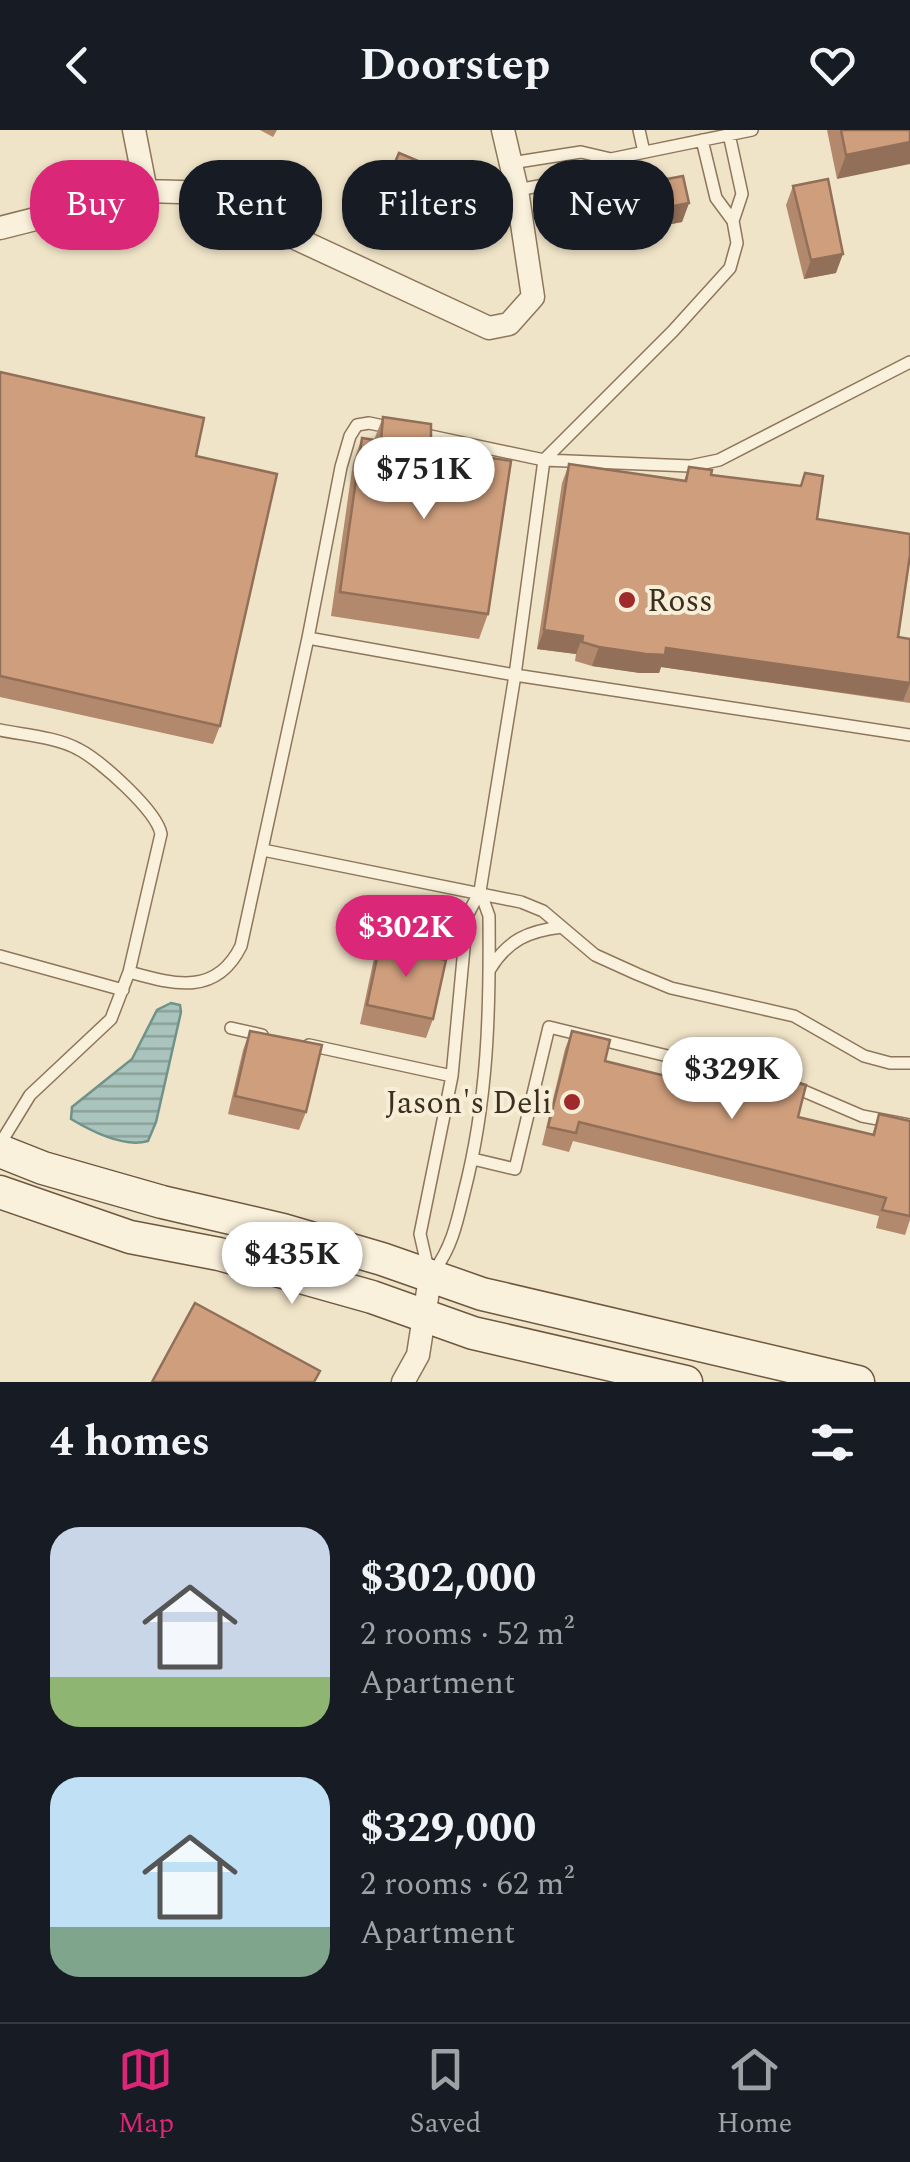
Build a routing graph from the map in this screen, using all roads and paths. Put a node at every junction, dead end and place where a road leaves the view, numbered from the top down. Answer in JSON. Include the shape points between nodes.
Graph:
{"nodes":[{"id":1,"x":134,"y":130,"type":"edge"},
{"id":2,"x":503,"y":130,"type":"edge"},
{"id":3,"x":639,"y":130,"type":"edge"},
{"id":4,"x":752,"y":130,"type":"edge"},
{"id":5,"x":729,"y":134,"type":"junction"},
{"id":6,"x":702,"y":140,"type":"junction"},
{"id":7,"x":644,"y":152,"type":"junction"},
{"id":8,"x":607,"y":159,"type":"junction"},
{"id":9,"x":140,"y":160,"type":"edge"},
{"id":10,"x":509,"y":160,"type":"edge"},
{"id":11,"x":513,"y":163,"type":"edge"},
{"id":12,"x":513,"y":175,"type":"edge"},
{"id":13,"x":517,"y":190,"type":"junction"},
{"id":14,"x":159,"y":192,"type":"edge"},
{"id":15,"x":30,"y":221,"type":"edge"},
{"id":16,"x":733,"y":221,"type":"junction"},
{"id":17,"x":0,"y":228,"type":"edge"},
{"id":18,"x":910,"y":362,"type":"edge"},
{"id":19,"x":544,"y":460,"type":"junction"},
{"id":20,"x":308,"y":638,"type":"junction"},
{"id":21,"x":515,"y":675,"type":"junction"},
{"id":22,"x":0,"y":730,"type":"edge"},
{"id":23,"x":910,"y":734,"type":"edge"},
{"id":24,"x":263,"y":850,"type":"junction"},
{"id":25,"x":480,"y":891,"type":"junction"},
{"id":26,"x":562,"y":927,"type":"junction"},
{"id":27,"x":0,"y":956,"type":"edge"},
{"id":28,"x":490,"y":970,"type":"junction"},
{"id":29,"x":129,"y":972,"type":"junction"},
{"id":30,"x":123,"y":990,"type":"junction"},
{"id":31,"x":231,"y":1028,"type":"dead end"},
{"id":32,"x":283,"y":1040,"type":"edge"},
{"id":33,"x":302,"y":1044,"type":"edge"},
{"id":34,"x":910,"y":1063,"type":"edge"},
{"id":35,"x":736,"y":1073,"type":"edge"},
{"id":36,"x":452,"y":1076,"type":"junction"},
{"id":37,"x":771,"y":1081,"type":"edge"},
{"id":38,"x":910,"y":1124,"type":"edge"},
{"id":39,"x":0,"y":1148,"type":"edge"},
{"id":40,"x":473,"y":1160,"type":"junction"},
{"id":41,"x":0,"y":1192,"type":"edge"},
{"id":42,"x":430,"y":1278,"type":"junction"},
{"id":43,"x":425,"y":1317,"type":"junction"},
{"id":44,"x":403,"y":1382,"type":"edge"},
{"id":45,"x":686,"y":1382,"type":"edge"},
{"id":46,"x":858,"y":1382,"type":"edge"}],
"edges":[{"from":1,"to":9,"type":"street"},
{"from":2,"to":10,"type":"street"},
{"from":3,"to":7,"type":"lane"},
{"from":4,"to":5,"type":"lane"},
{"from":5,"to":6,"type":"lane"},
{"from":5,"to":16,"type":"lane","via":[[742,194]]},
{"from":6,"to":7,"type":"lane"},
{"from":6,"to":16,"type":"lane","via":[[716,198]]},
{"from":7,"to":8,"type":"lane"},
{"from":8,"to":11,"type":"lane","via":[[581,152]]},
{"from":8,"to":13,"type":"lane","via":[[572,180]]},
{"from":12,"to":13,"type":"street"},
{"from":13,"to":14,"type":"street","via":[[533,297],[509,324],[489,328],[294,238],[212,192]]},
{"from":15,"to":17,"type":"street"},
{"from":16,"to":19,"type":"lane","via":[[737,243],[730,268]]},
{"from":18,"to":19,"type":"lane","via":[[719,460],[690,466]]},
{"from":19,"to":20,"type":"lane","via":[[357,425],[341,466]]},
{"from":19,"to":21,"type":"lane"},
{"from":20,"to":21,"type":"lane"},
{"from":20,"to":24,"type":"lane"},
{"from":21,"to":23,"type":"lane"},
{"from":21,"to":25,"type":"lane"},
{"from":22,"to":29,"type":"lane","via":[[78,748],[159,823]]},
{"from":24,"to":25,"type":"lane"},
{"from":24,"to":29,"type":"lane","via":[[241,946],[222,973],[174,984]]},
{"from":25,"to":26,"type":"lane","via":[[543,911]]},
{"from":25,"to":28,"type":"lane","via":[[489,916]]},
{"from":25,"to":36,"type":"lane","via":[[467,916]]},
{"from":26,"to":28,"type":"lane","via":[[518,937]]},
{"from":26,"to":34,"type":"lane","via":[[595,955],[671,988],[794,1016],[864,1056]]},
{"from":27,"to":30,"type":"lane"},
{"from":28,"to":40,"type":"lane","via":[[486,1083]]},
{"from":29,"to":30,"type":"lane"},
{"from":30,"to":39,"type":"lane","via":[[111,1019],[30,1095]]},
{"from":31,"to":32,"type":"lane"},
{"from":33,"to":36,"type":"lane"},
{"from":35,"to":40,"type":"lane","via":[[548,1027],[514,1169]]},
{"from":36,"to":42,"type":"lane","via":[[420,1234]]},
{"from":37,"to":38,"type":"lane","via":[[862,1116]]},
{"from":39,"to":42,"type":"main road","via":[[44,1168],[366,1254]]},
{"from":40,"to":42,"type":"lane","via":[[450,1250]]},
{"from":41,"to":43,"type":"main road","via":[[130,1237],[219,1254]]},
{"from":42,"to":43,"type":"street"},
{"from":42,"to":46,"type":"main road"},
{"from":43,"to":44,"type":"street","via":[[418,1355]]},
{"from":43,"to":45,"type":"main road"}]}
